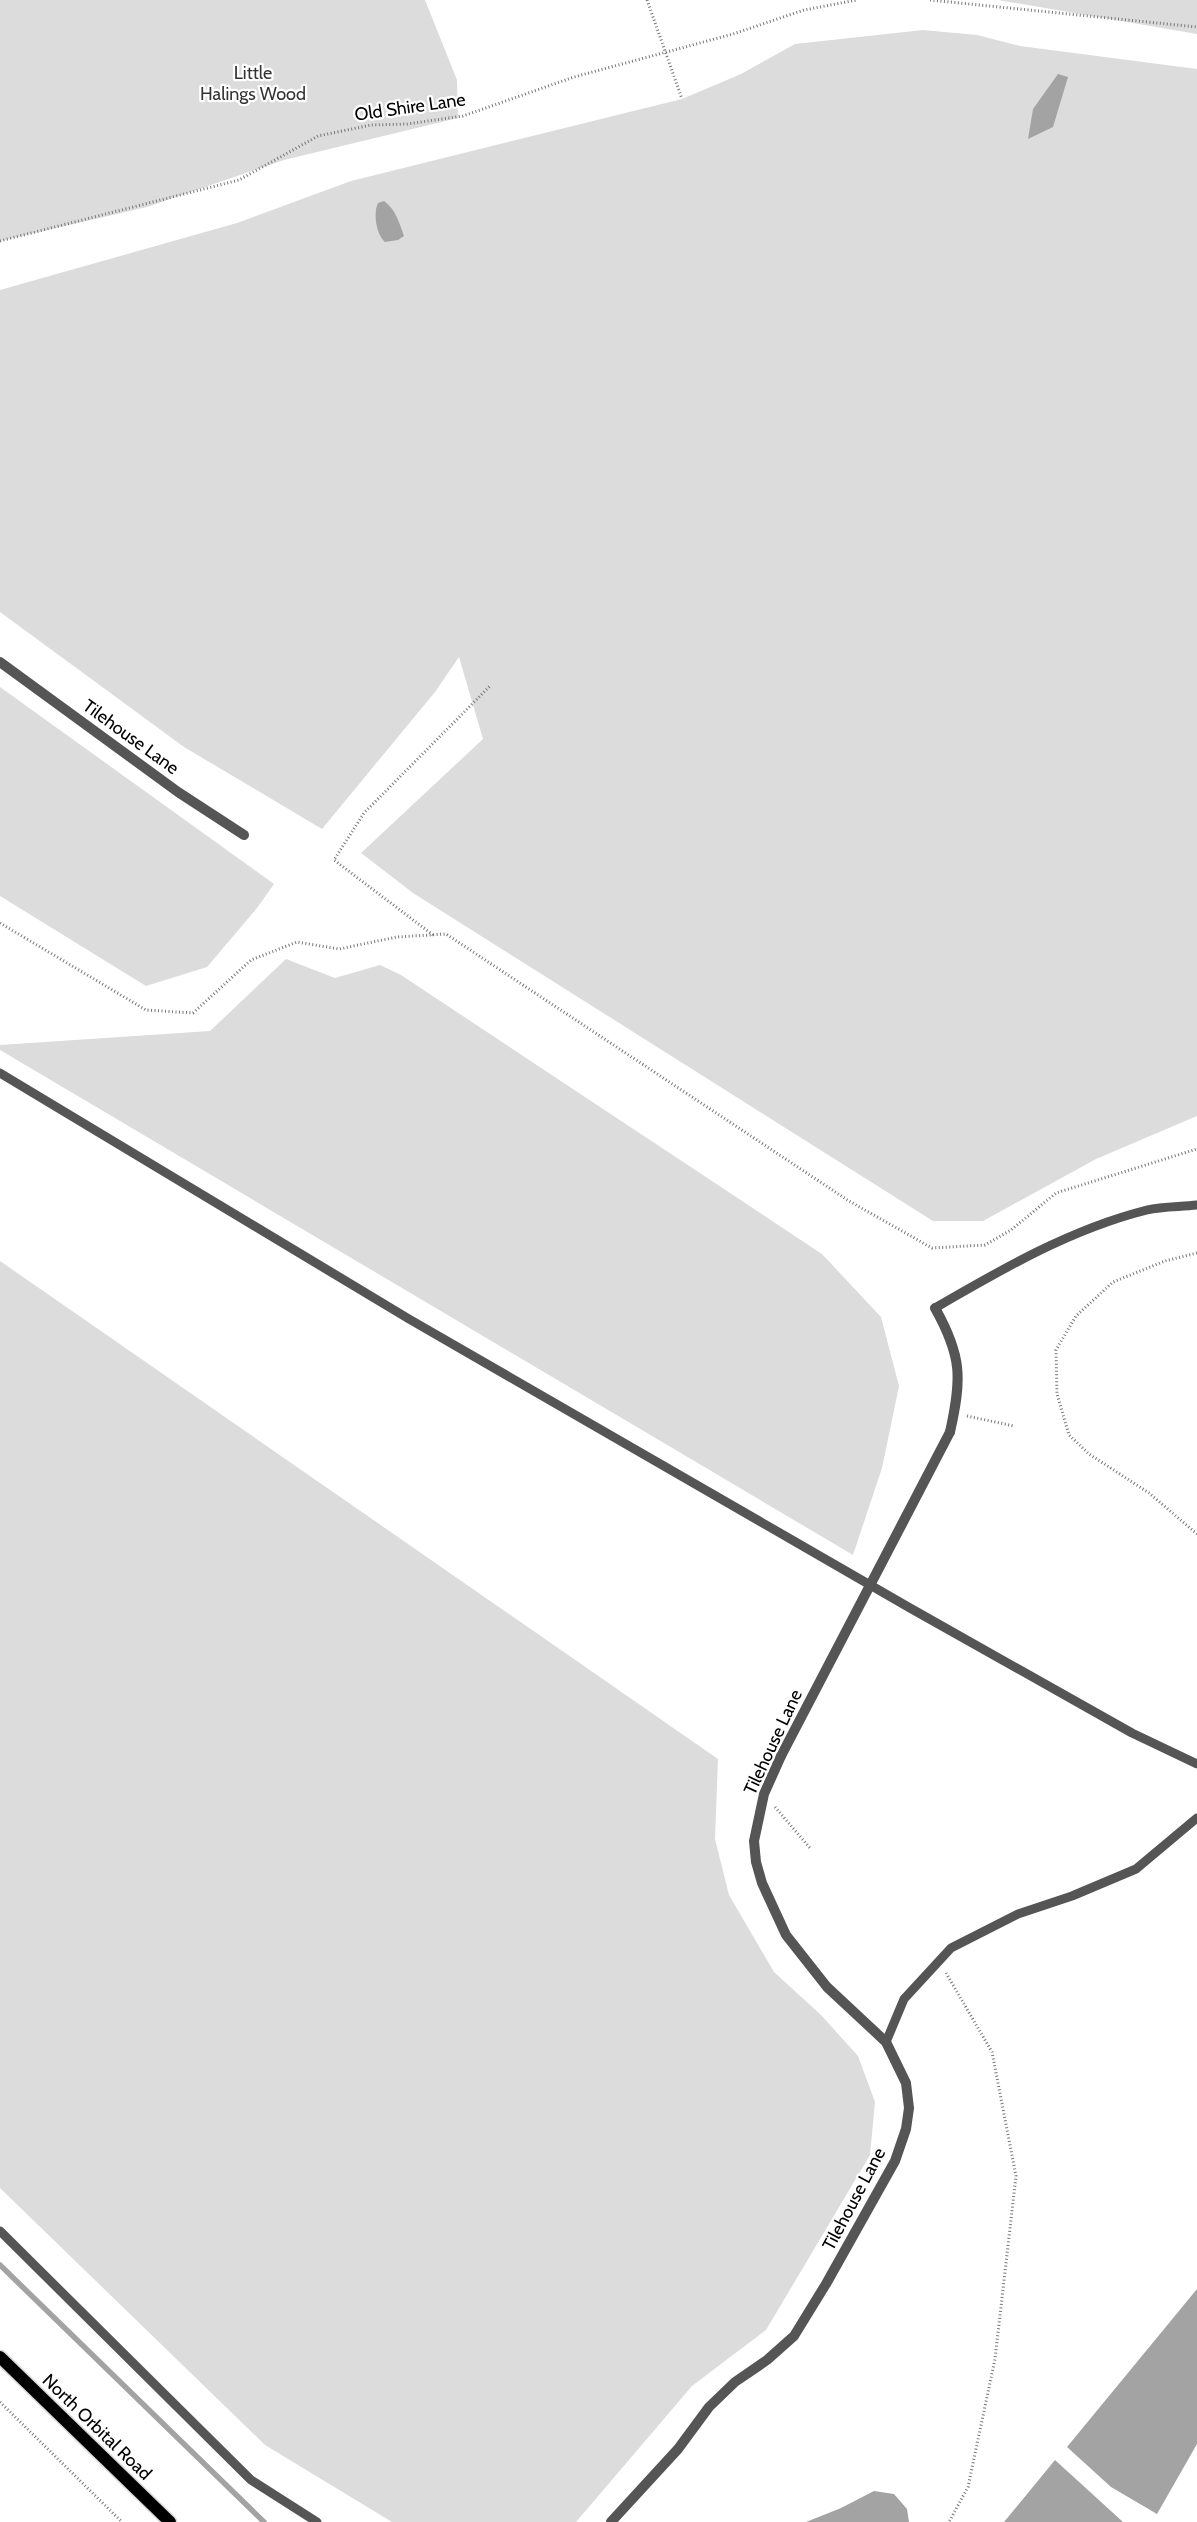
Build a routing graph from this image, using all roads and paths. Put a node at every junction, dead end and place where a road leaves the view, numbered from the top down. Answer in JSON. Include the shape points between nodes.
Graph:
{"nodes":[{"id":1,"x":647,"y":0,"type":"edge"},
{"id":2,"x":857,"y":0,"type":"edge"},
{"id":3,"x":930,"y":0,"type":"edge"},
{"id":4,"x":934,"y":0,"type":"edge"},
{"id":5,"x":1197,"y":27,"type":"edge"},
{"id":6,"x":666,"y":52,"type":"junction"},
{"id":7,"x":682,"y":99,"type":"dead end"},
{"id":8,"x":0,"y":241,"type":"edge"},
{"id":9,"x":0,"y":662,"type":"edge"},
{"id":10,"x":491,"y":685,"type":"dead end"},
{"id":11,"x":244,"y":835,"type":"dead end"},
{"id":12,"x":0,"y":923,"type":"edge"},
{"id":13,"x":433,"y":935,"type":"junction"},
{"id":14,"x":0,"y":1073,"type":"edge"},
{"id":15,"x":1197,"y":1149,"type":"edge"},
{"id":16,"x":1197,"y":1205,"type":"edge"},
{"id":17,"x":1197,"y":1253,"type":"edge"},
{"id":18,"x":935,"y":1308,"type":"joint"},
{"id":19,"x":954,"y":1414,"type":"junction"},
{"id":20,"x":1014,"y":1426,"type":"dead end"},
{"id":21,"x":1197,"y":1534,"type":"edge"},
{"id":22,"x":1197,"y":1764,"type":"edge"},
{"id":23,"x":764,"y":1794,"type":"junction"},
{"id":24,"x":1197,"y":1818,"type":"edge"},
{"id":25,"x":810,"y":1848,"type":"dead end"},
{"id":26,"x":939,"y":1961,"type":"junction"},
{"id":27,"x":886,"y":2042,"type":"junction"},
{"id":28,"x":0,"y":2231,"type":"edge"},
{"id":29,"x":0,"y":2357,"type":"edge"},
{"id":30,"x":0,"y":2402,"type":"edge"},
{"id":31,"x":122,"y":2522,"type":"edge"},
{"id":32,"x":170,"y":2522,"type":"edge"},
{"id":33,"x":317,"y":2522,"type":"edge"},
{"id":34,"x":611,"y":2522,"type":"edge"},
{"id":35,"x":949,"y":2522,"type":"edge"}],
"edges":[{"from":1,"to":6,"type":"path"},
{"from":2,"to":6,"type":"path","name":"Old Shire Lane","via":[[804,10]]},
{"from":3,"to":4,"type":"path"},
{"from":4,"to":5,"type":"path"},
{"from":6,"to":7,"type":"path"},
{"from":6,"to":8,"type":"path","name":"Old Shire Lane","via":[[574,78],[463,116],[407,124],[370,125],[318,136],[239,180]]},
{"from":9,"to":11,"type":"street","name":"Tilehouse Lane","via":[[178,792]]},
{"from":10,"to":13,"type":"path","via":[[364,814],[334,860]]},
{"from":12,"to":13,"type":"path","via":[[146,1010],[192,1014],[251,960],[297,942],[339,949],[397,937]]},
{"from":13,"to":15,"type":"path","via":[[446,934],[849,1201],[932,1248],[985,1245],[1011,1230],[1056,1193]]},
{"from":14,"to":22,"type":"lane","via":[[409,1319],[910,1608],[1132,1733]]},
{"from":16,"to":18,"type":"lane","via":[[1148,1210],[1091,1228],[1016,1261]]},
{"from":17,"to":21,"type":"path","via":[[1165,1261],[1113,1282],[1076,1316],[1056,1350],[1057,1394],[1069,1436],[1089,1454],[1148,1493]]},
{"from":18,"to":19,"type":"street","name":"Tilehouse Lane","via":[[951,1336],[959,1373]]},
{"from":19,"to":20,"type":"path"},
{"from":19,"to":23,"type":"street","name":"Tilehouse Lane","bridge":true,"via":[[950,1432]]},
{"from":23,"to":25,"type":"path"},
{"from":23,"to":27,"type":"street","name":"Tilehouse Lane","via":[[754,1841],[756,1862],[786,1935],[826,1987]]},
{"from":24,"to":26,"type":"lane","via":[[1136,1868],[1072,1896],[1018,1914],[951,1948]]},
{"from":26,"to":27,"type":"lane","via":[[904,1999]]},
{"from":26,"to":35,"type":"path","via":[[992,2052],[1016,2176],[996,2359],[968,2487]]},
{"from":27,"to":34,"type":"street","name":"Tilehouse Lane","via":[[906,2083],[910,2108],[906,2129],[895,2161],[829,2278],[794,2336],[735,2382],[709,2407],[678,2448]]},
{"from":28,"to":33,"type":"lane","via":[[251,2480]]},
{"from":29,"to":32,"type":"main road","name":"North Orbital Road"},
{"from":30,"to":31,"type":"path"}]}
